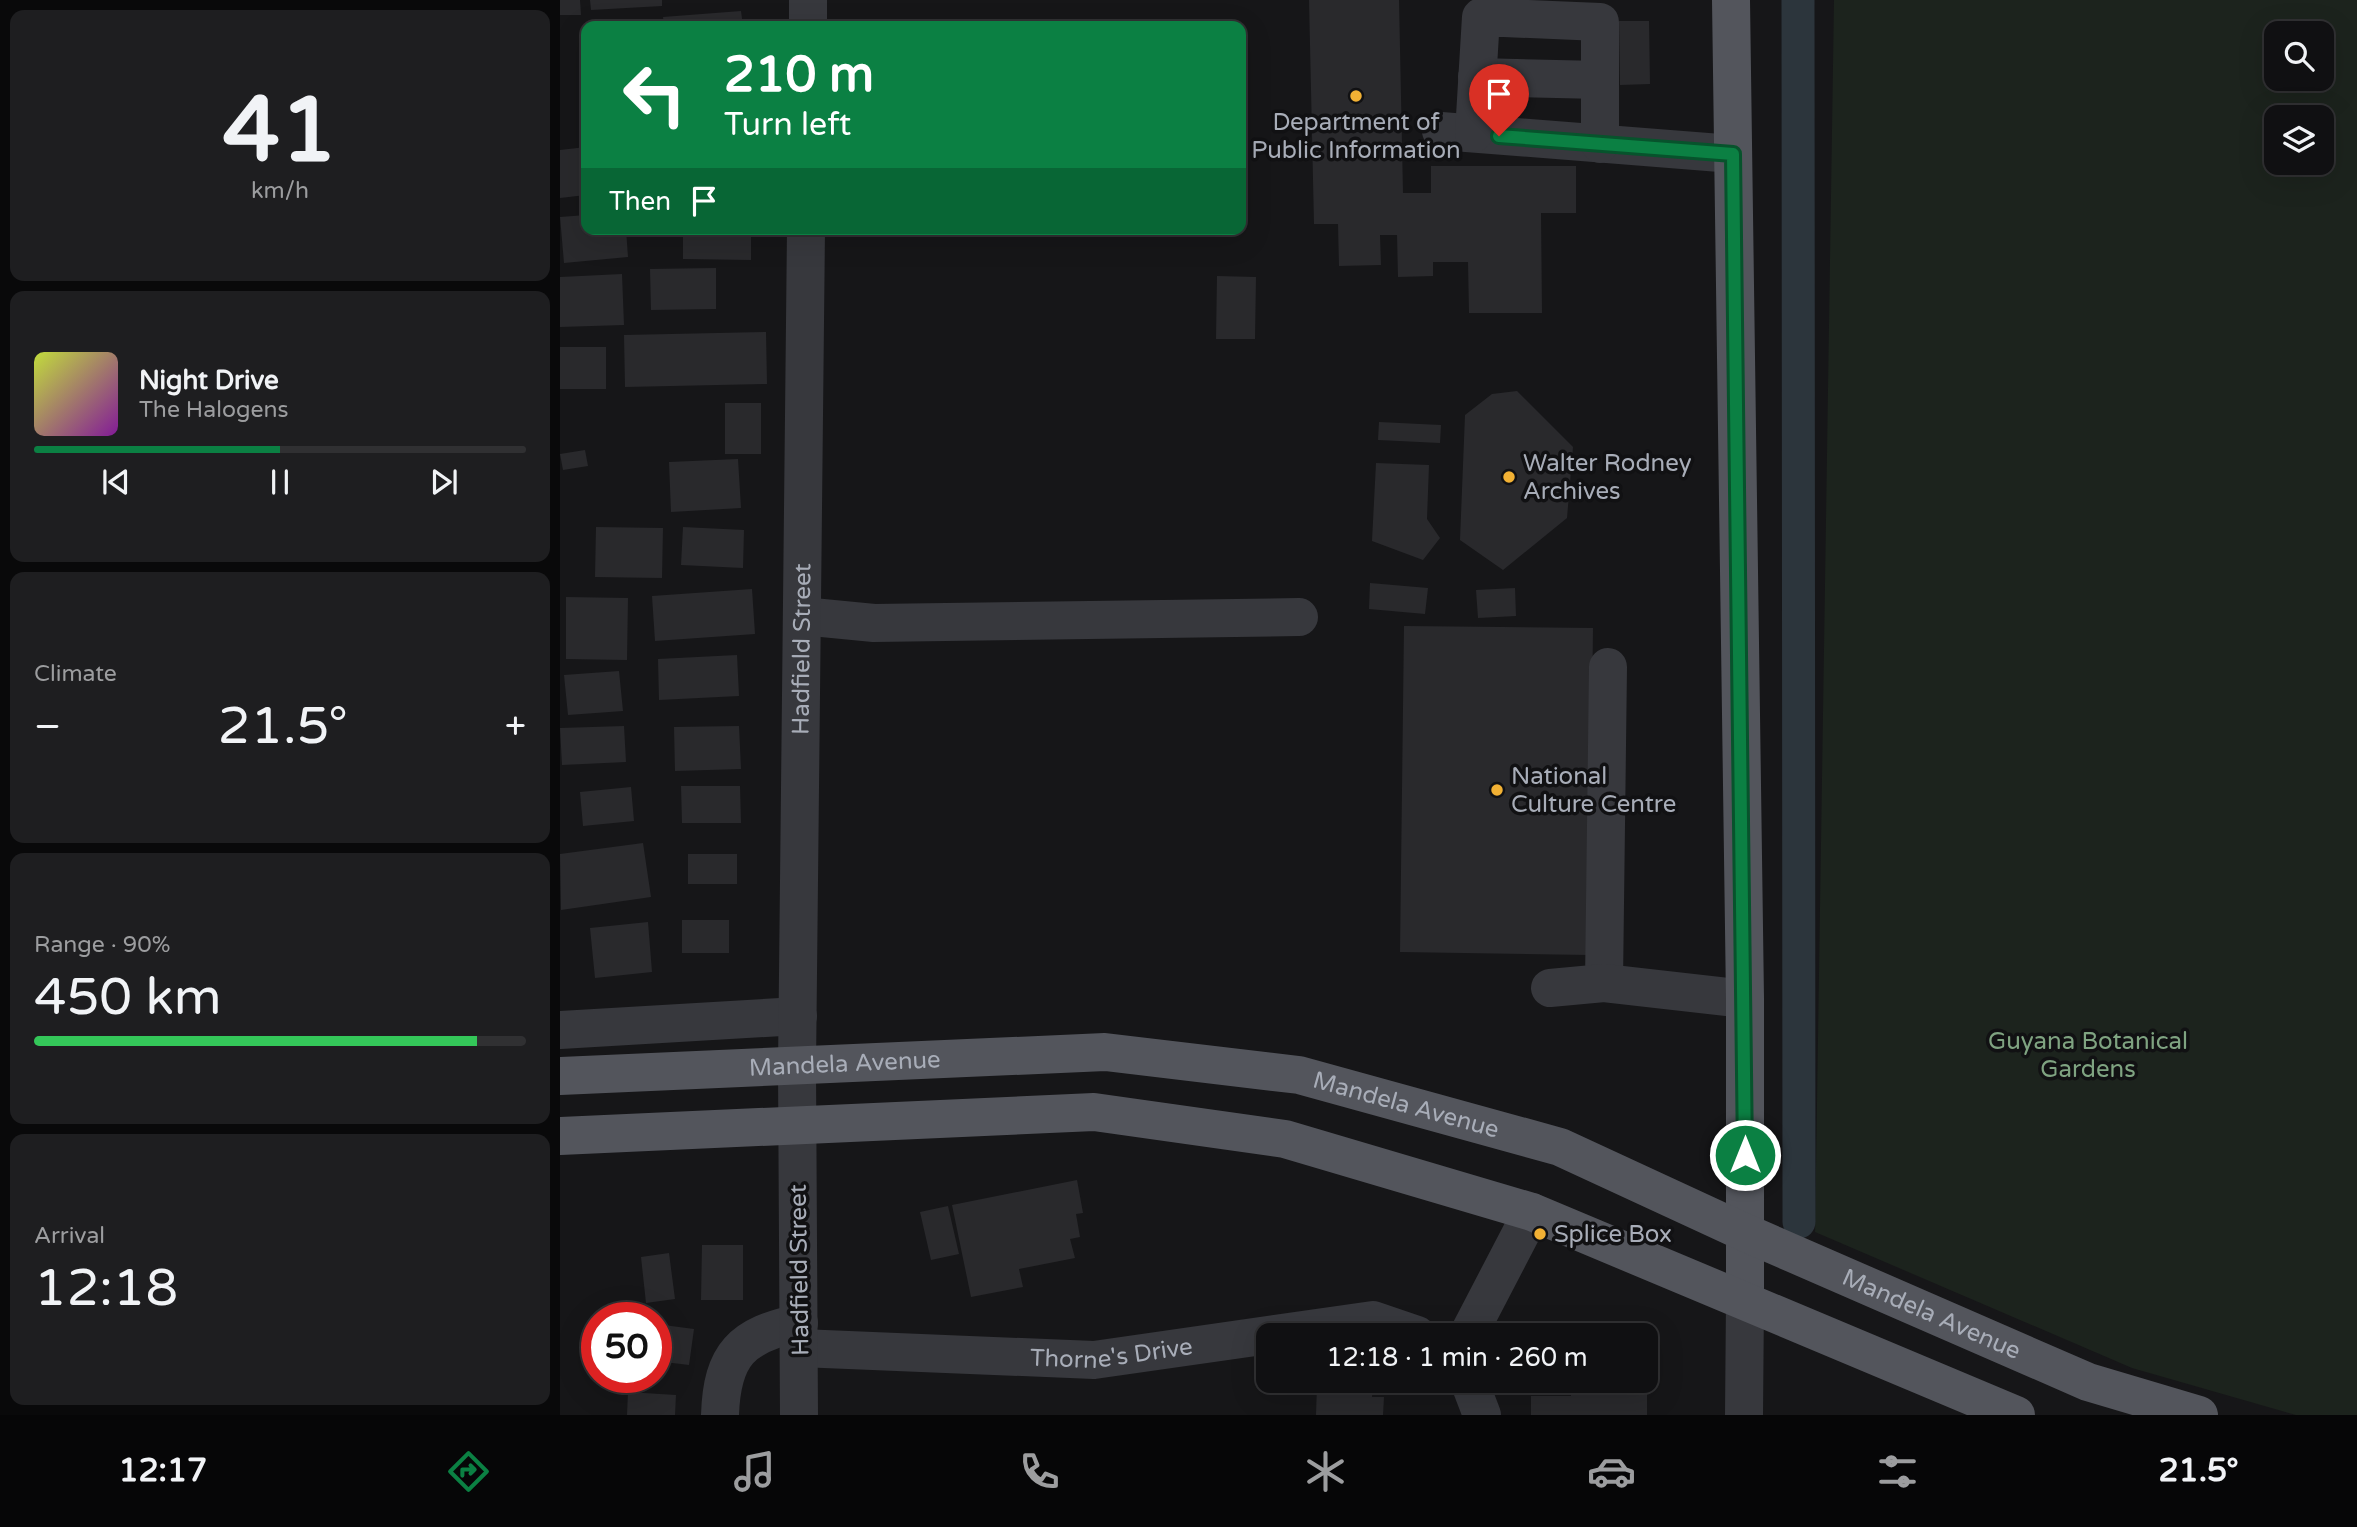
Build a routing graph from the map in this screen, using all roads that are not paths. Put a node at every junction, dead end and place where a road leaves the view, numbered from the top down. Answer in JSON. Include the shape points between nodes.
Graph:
{"nodes":[{"id":1,"x":808,"y":0,"type":"edge"},
{"id":2,"x":1731,"y":0,"type":"edge"},
{"id":3,"x":808,"y":21,"type":"edge"},
{"id":4,"x":1477,"y":77,"type":"junction"},
{"id":5,"x":1600,"y":80,"type":"junction"},
{"id":6,"x":1600,"y":144,"type":"junction"},
{"id":7,"x":1733,"y":154,"type":"junction"},
{"id":8,"x":806,"y":235,"type":"edge"},
{"id":9,"x":802,"y":616,"type":"junction"},
{"id":10,"x":1299,"y":617,"type":"dead end"},
{"id":11,"x":1608,"y":667,"type":"dead end"},
{"id":12,"x":1604,"y":983,"type":"junction"},
{"id":13,"x":1550,"y":988,"type":"dead end"},
{"id":14,"x":1745,"y":999,"type":"junction"},
{"id":15,"x":798,"y":1016,"type":"junction"},
{"id":16,"x":560,"y":1030,"type":"edge"},
{"id":17,"x":796,"y":1067,"type":"junction"},
{"id":18,"x":560,"y":1076,"type":"edge"},
{"id":19,"x":797,"y":1125,"type":"junction"},
{"id":20,"x":560,"y":1136,"type":"edge"},
{"id":21,"x":1532,"y":1212,"type":"junction"},
{"id":22,"x":1746,"y":1233,"type":"junction"},
{"id":23,"x":1745,"y":1300,"type":"junction"},
{"id":24,"x":1352,"y":1323,"type":"edge"},
{"id":25,"x":1382,"y":1323,"type":"edge"},
{"id":26,"x":1474,"y":1323,"type":"edge"},
{"id":27,"x":800,"y":1336,"type":"junction"},
{"id":28,"x":1256,"y":1337,"type":"edge"},
{"id":29,"x":1474,"y":1393,"type":"edge"},
{"id":30,"x":720,"y":1415,"type":"edge"},
{"id":31,"x":799,"y":1415,"type":"edge"},
{"id":32,"x":1482,"y":1415,"type":"edge"},
{"id":33,"x":1744,"y":1415,"type":"edge"},
{"id":34,"x":2016,"y":1415,"type":"edge"},
{"id":35,"x":2199,"y":1415,"type":"edge"}],
"edges":[{"from":1,"to":3,"type":"street"},
{"from":2,"to":7,"type":"main road"},
{"from":4,"to":5,"type":"street"},
{"from":4,"to":5,"type":"street","via":[[1481,17],[1601,22]]},
{"from":4,"to":6,"type":"street","via":[[1457,132]]},
{"from":5,"to":6,"type":"street"},
{"from":6,"to":7,"type":"street"},
{"from":7,"to":14,"type":"main road"},
{"from":8,"to":9,"type":"street","name":"Hadfield Street"},
{"from":9,"to":10,"type":"street","via":[[874,622]]},
{"from":9,"to":15,"type":"street","name":"Hadfield Street"},
{"from":11,"to":12,"type":"street"},
{"from":12,"to":13,"type":"street"},
{"from":12,"to":14,"type":"street"},
{"from":14,"to":22,"type":"main road"},
{"from":15,"to":16,"type":"street"},
{"from":15,"to":17,"type":"street","name":"Hadfield Street"},
{"from":17,"to":18,"type":"main road","name":"Mandela Avenue"},
{"from":17,"to":19,"type":"street","name":"Hadfield Street"},
{"from":17,"to":22,"type":"main road","name":"Mandela Avenue","via":[[1105,1052],[1299,1075],[1560,1147]]},
{"from":19,"to":20,"type":"main road"},
{"from":19,"to":21,"type":"main road","via":[[1094,1112],[1285,1139]]},
{"from":19,"to":27,"type":"street","name":"Hadfield Street"},
{"from":21,"to":23,"type":"main road"},
{"from":21,"to":26,"type":"street"},
{"from":22,"to":23,"type":"main road"},
{"from":22,"to":35,"type":"main road","name":"Mandela Avenue","via":[[2088,1382]]},
{"from":23,"to":33,"type":"street"},
{"from":23,"to":34,"type":"main road"},
{"from":24,"to":25,"type":"street","name":"Thorne's Drive"},
{"from":27,"to":28,"type":"street","name":"Thorne's Drive","via":[[1094,1360]]},
{"from":27,"to":30,"type":"street","name":"Thorne's Drive","via":[[765,1330],[744,1343],[730,1365]]},
{"from":27,"to":31,"type":"street","name":"Hadfield Street"},
{"from":29,"to":32,"type":"street"}]}
